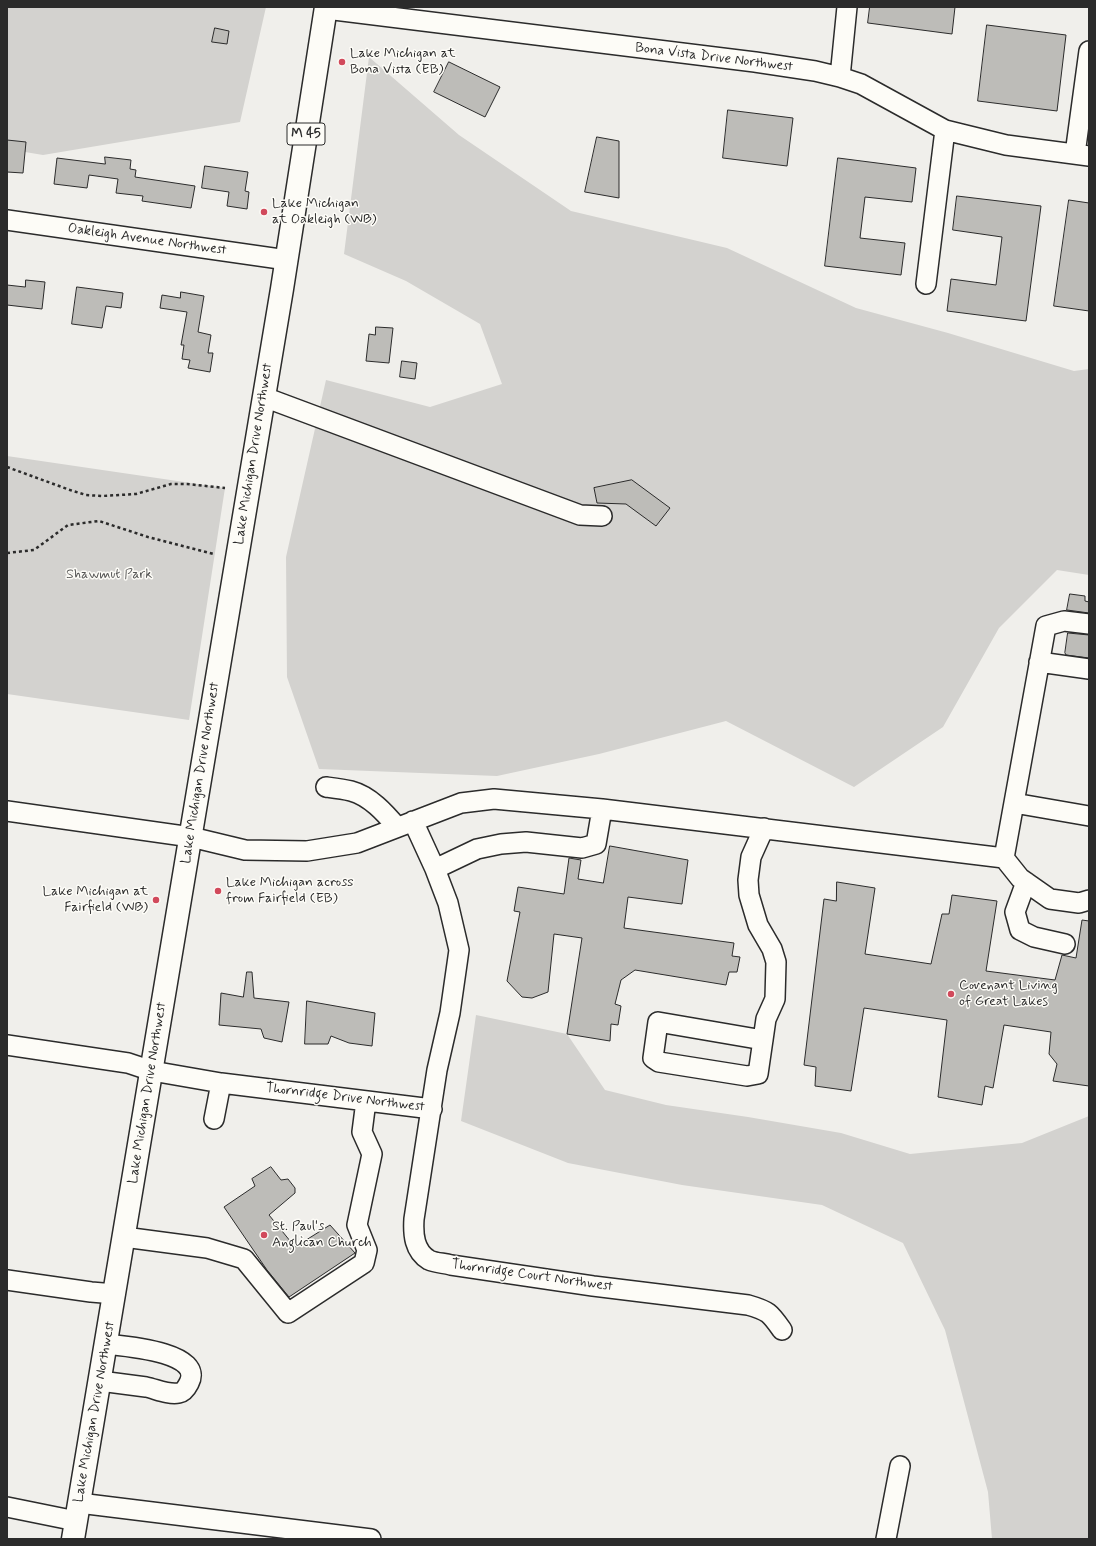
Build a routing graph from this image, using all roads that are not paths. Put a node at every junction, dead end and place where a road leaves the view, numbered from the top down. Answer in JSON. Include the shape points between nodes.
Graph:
{"nodes":[{"id":1,"x":847,"y":7,"type":"edge"},
{"id":2,"x":326,"y":8,"type":"edge"},
{"id":3,"x":1089,"y":51,"type":"edge"},
{"id":4,"x":840,"y":77,"type":"junction"},
{"id":5,"x":945,"y":130,"type":"junction"},
{"id":6,"x":1082,"y":155,"type":"edge"},
{"id":7,"x":7,"y":220,"type":"edge"},
{"id":8,"x":286,"y":260,"type":"junction"},
{"id":9,"x":926,"y":284,"type":"dead end"},
{"id":10,"x":264,"y":397,"type":"junction"},
{"id":11,"x":602,"y":516,"type":"dead end"},
{"id":12,"x":1089,"y":624,"type":"edge"},
{"id":13,"x":1039,"y":662,"type":"junction"},
{"id":14,"x":1089,"y":669,"type":"edge"},
{"id":15,"x":326,"y":786,"type":"dead end"},
{"id":16,"x":1014,"y":803,"type":"junction"},
{"id":17,"x":602,"y":809,"type":"junction"},
{"id":18,"x":7,"y":811,"type":"edge"},
{"id":19,"x":1089,"y":816,"type":"edge"},
{"id":20,"x":405,"y":824,"type":"junction"},
{"id":21,"x":764,"y":828,"type":"junction"},
{"id":22,"x":191,"y":837,"type":"junction"},
{"id":23,"x":1004,"y":858,"type":"junction"},
{"id":24,"x":435,"y":869,"type":"junction"},
{"id":25,"x":1026,"y":882,"type":"junction"},
{"id":26,"x":1089,"y":900,"type":"edge"},
{"id":27,"x":1065,"y":944,"type":"dead end"},
{"id":28,"x":763,"y":1040,"type":"junction"},
{"id":29,"x":7,"y":1045,"type":"edge"},
{"id":30,"x":152,"y":1071,"type":"junction"},
{"id":31,"x":221,"y":1083,"type":"junction"},
{"id":32,"x":366,"y":1100,"type":"junction"},
{"id":33,"x":432,"y":1109,"type":"junction"},
{"id":34,"x":214,"y":1119,"type":"dead end"},
{"id":35,"x":124,"y":1238,"type":"junction"},
{"id":36,"x":7,"y":1280,"type":"edge"},
{"id":37,"x":115,"y":1294,"type":"junction"},
{"id":38,"x":782,"y":1330,"type":"dead end"},
{"id":39,"x":106,"y":1344,"type":"junction"},
{"id":40,"x":100,"y":1381,"type":"junction"},
{"id":41,"x":900,"y":1466,"type":"dead end"},
{"id":42,"x":7,"y":1507,"type":"edge"},
{"id":43,"x":76,"y":1521,"type":"edge"},
{"id":44,"x":371,"y":1539,"type":"edge"},
{"id":45,"x":886,"y":1539,"type":"edge"}],
"edges":[{"from":1,"to":4,"type":"street"},
{"from":2,"to":4,"type":"street","name":"Bona Vista Drive Northwest","via":[[754,62]]},
{"from":2,"to":8,"type":"highway","name":"Lake Michigan Drive Northwest","number":"M 45"},
{"from":3,"to":6,"type":"street"},
{"from":4,"to":5,"type":"street","name":"Bona Vista Drive Northwest","via":[[861,84]]},
{"from":5,"to":6,"type":"street","name":"Bona Vista Drive Northwest","via":[[1006,145]]},
{"from":5,"to":9,"type":"street"},
{"from":7,"to":8,"type":"street","name":"Oakleigh Avenue Northwest"},
{"from":8,"to":10,"type":"highway","name":"Lake Michigan Drive Northwest","number":"M 45"},
{"from":10,"to":11,"type":"street","via":[[580,515]]},
{"from":10,"to":22,"type":"highway","name":"Lake Michigan Drive Northwest","number":"M 45"},
{"from":12,"to":13,"type":"street","via":[[1064,621],[1046,626]]},
{"from":13,"to":14,"type":"street"},
{"from":13,"to":16,"type":"street"},
{"from":15,"to":20,"type":"street","name":"Thornridge Drive Northwest","via":[[361,795]]},
{"from":16,"to":19,"type":"street"},
{"from":16,"to":23,"type":"street"},
{"from":17,"to":20,"type":"street","via":[[494,799],[461,803]]},
{"from":17,"to":21,"type":"street"},
{"from":17,"to":24,"type":"street","via":[[596,844],[582,848],[526,842],[501,844],[477,849]]},
{"from":18,"to":22,"type":"street"},
{"from":20,"to":22,"type":"street","via":[[357,843],[307,851],[245,850]]},
{"from":20,"to":24,"type":"street","name":"Thornridge Drive Northwest"},
{"from":21,"to":23,"type":"street"},
{"from":21,"to":28,"type":"street","via":[[751,857],[748,880],[749,895],[758,925],[772,948],[776,962],[775,999],[766,1019]]},
{"from":22,"to":30,"type":"highway","name":"Lake Michigan Drive Northwest","number":"M 45"},
{"from":23,"to":25,"type":"street"},
{"from":24,"to":33,"type":"street","name":"Thornridge Drive Northwest","via":[[448,903],[459,950]]},
{"from":25,"to":26,"type":"street","via":[[1050,898],[1079,903]]},
{"from":25,"to":27,"type":"street","via":[[1015,912],[1020,930],[1034,937]]},
{"from":28,"to":28,"type":"street","via":[[758,1074],[748,1076],[659,1062],[653,1058],[658,1022]]},
{"from":29,"to":30,"type":"street","name":"Thornridge Drive Northwest","via":[[128,1063]]},
{"from":30,"to":31,"type":"street","name":"Thornridge Drive Northwest"},
{"from":30,"to":35,"type":"highway","name":"Lake Michigan Drive Northwest","number":"M 45"},
{"from":31,"to":32,"type":"street","name":"Thornridge Drive Northwest"},
{"from":31,"to":34,"type":"street"},
{"from":32,"to":33,"type":"street","name":"Thornridge Drive Northwest"},
{"from":32,"to":35,"type":"street","via":[[362,1132],[372,1154],[357,1225],[367,1250],[364,1263],[288,1313],[244,1259],[207,1248]]},
{"from":33,"to":38,"type":"street","name":"Thornridge Court Northwest","via":[[413,1236],[419,1251],[429,1260],[748,1306],[770,1314]]},
{"from":35,"to":37,"type":"highway","name":"Lake Michigan Drive Northwest","number":"M 45"},
{"from":36,"to":37,"type":"street"},
{"from":37,"to":39,"type":"highway","name":"Lake Michigan Drive Northwest","number":"M 45"},
{"from":39,"to":40,"type":"highway","name":"Lake Michigan Drive Northwest","number":"M 45"},
{"from":39,"to":40,"type":"street","via":[[156,1351],[174,1357],[190,1368],[191,1379],[186,1388],[179,1393]]},
{"from":40,"to":43,"type":"highway","name":"Lake Michigan Drive Northwest","number":"M 45"},
{"from":41,"to":45,"type":"street"},
{"from":42,"to":43,"type":"street"},
{"from":43,"to":44,"type":"street"}]}
